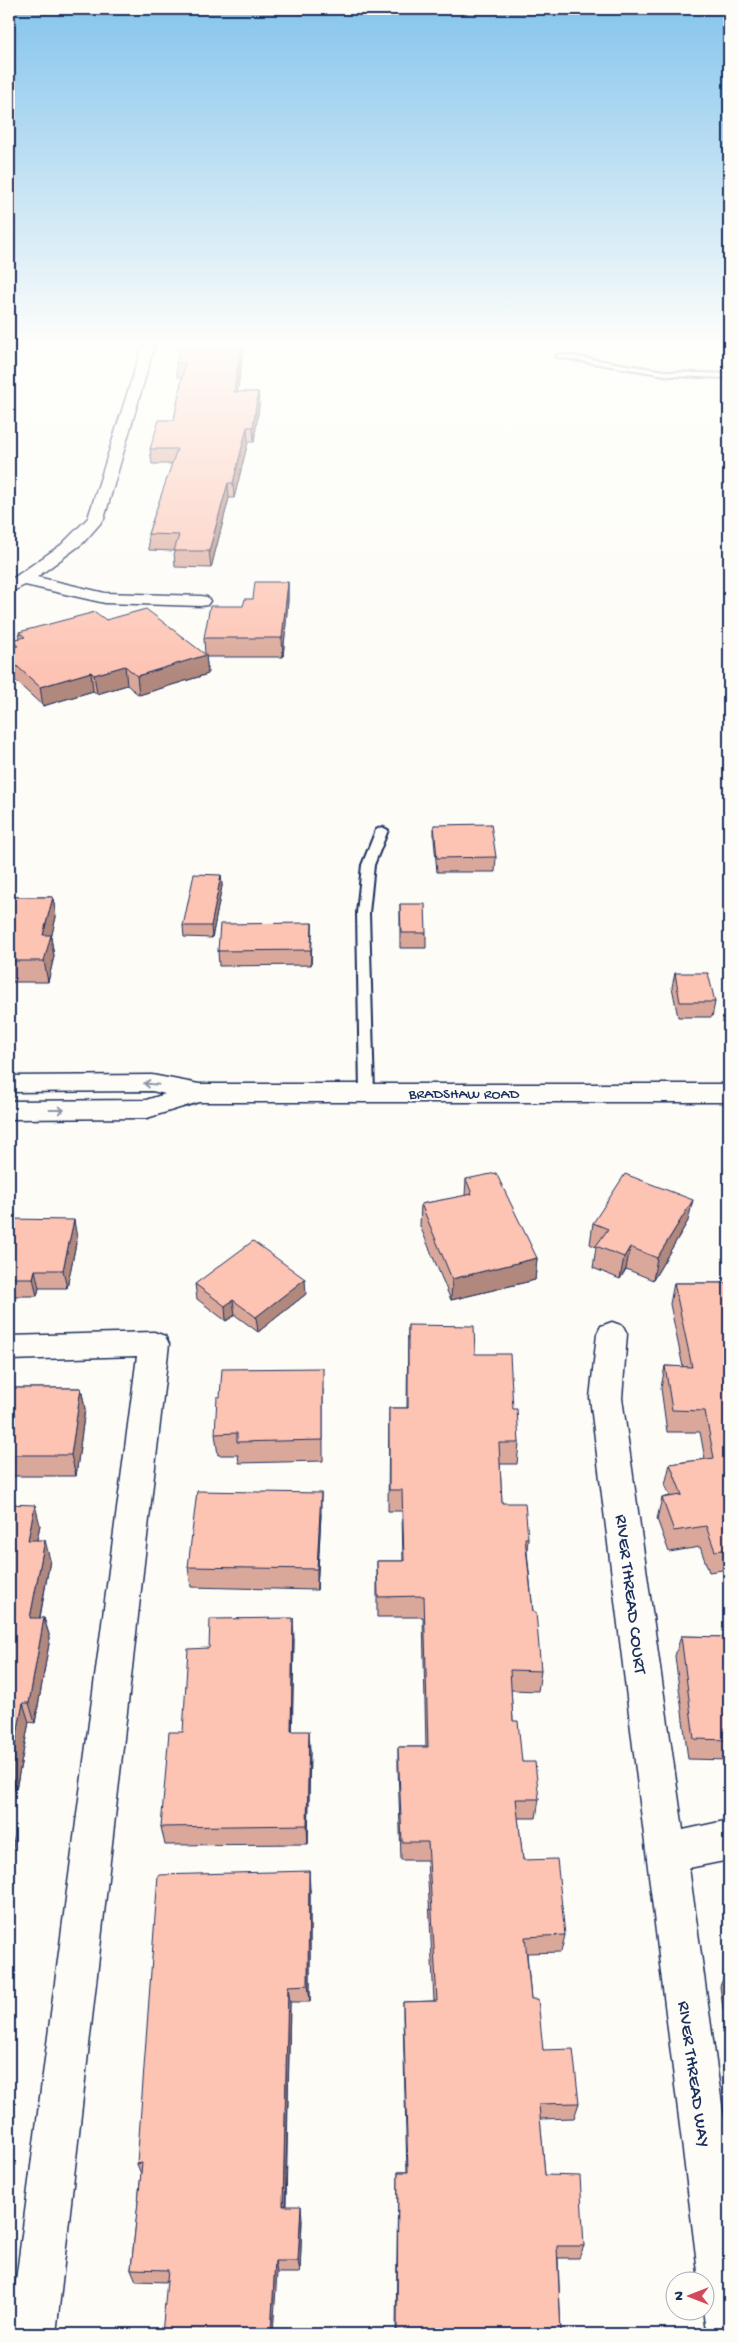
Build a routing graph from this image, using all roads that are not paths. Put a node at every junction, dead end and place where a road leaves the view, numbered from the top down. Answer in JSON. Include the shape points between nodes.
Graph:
{"nodes":[{"id":1,"x":115,"y":456,"type":"edge"},
{"id":2,"x":23,"y":579,"type":"junction"},
{"id":3,"x":9,"y":588,"type":"edge"},
{"id":4,"x":202,"y":601,"type":"dead end"},
{"id":5,"x":382,"y":830,"type":"dead end"},
{"id":6,"x":9,"y":1084,"type":"edge"},
{"id":7,"x":199,"y":1093,"type":"junction"},
{"id":8,"x":367,"y":1093,"type":"junction"},
{"id":9,"x":729,"y":1093,"type":"edge"},
{"id":10,"x":9,"y":1110,"type":"edge"},
{"id":11,"x":612,"y":1334,"type":"dead end"},
{"id":12,"x":9,"y":1348,"type":"edge"},
{"id":13,"x":729,"y":1840,"type":"edge"},
{"id":14,"x":666,"y":1853,"type":"junction"},
{"id":15,"x":729,"y":2324,"type":"edge"},
{"id":16,"x":32,"y":2334,"type":"edge"}],
"edges":[{"from":1,"to":2,"type":"street","via":[[96,518],[85,533],[69,548]]},
{"from":2,"to":3,"type":"street"},
{"from":2,"to":4,"type":"street","via":[[105,598]]},
{"from":5,"to":8,"type":"lane","via":[[368,866],[363,914]]},
{"from":7,"to":6,"type":"street","name":"BRADSHAW ROAD","one_way":true,"via":[[152,1083]]},
{"from":7,"to":8,"type":"street","name":"BRADSHAW ROAD"},
{"from":10,"to":7,"type":"street","name":"BRADSHAW ROAD","one_way":true,"via":[[147,1109]]},
{"from":8,"to":9,"type":"street","name":"BRADSHAW ROAD"},
{"from":11,"to":14,"type":"street","name":"RIVER THREAD COURT","via":[[606,1398]]},
{"from":12,"to":16,"type":"street","via":[[154,1344]]},
{"from":13,"to":14,"type":"street"},
{"from":14,"to":15,"type":"street","name":"RIVER THREAD WAY"}]}
